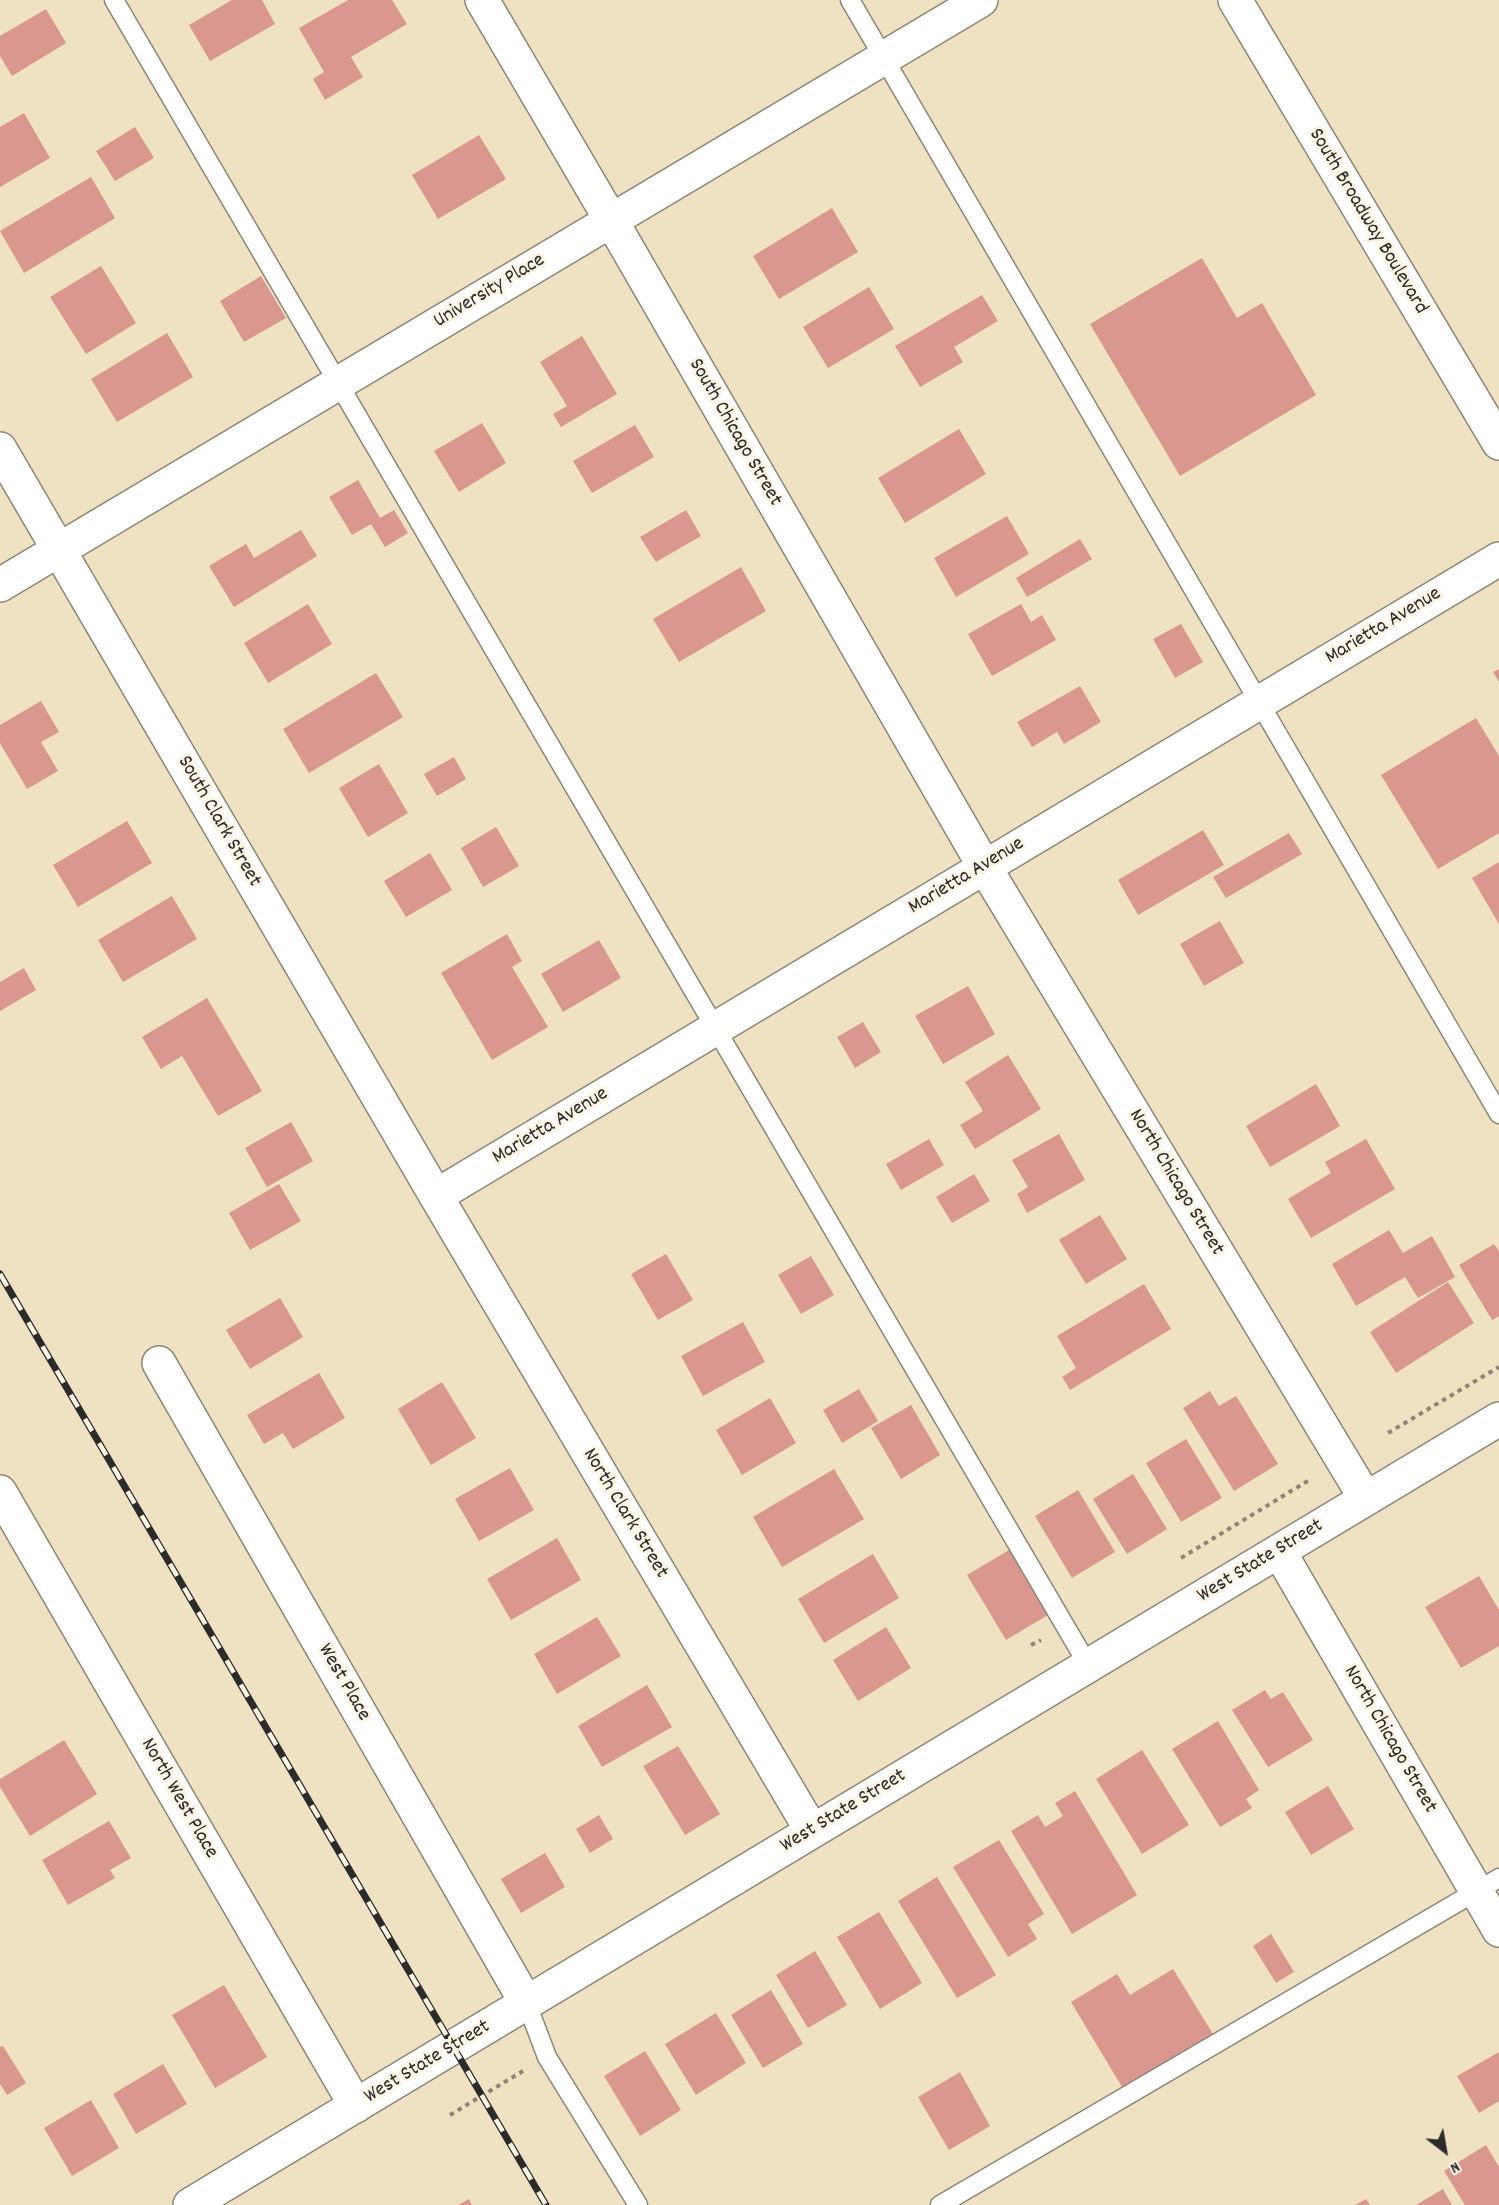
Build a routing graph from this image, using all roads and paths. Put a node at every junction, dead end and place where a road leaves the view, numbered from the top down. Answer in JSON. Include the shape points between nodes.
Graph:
{"nodes":[{"id":1,"x":114,"y":0,"type":"edge"},
{"id":2,"x":482,"y":0,"type":"edge"},
{"id":3,"x":849,"y":0,"type":"edge"},
{"id":4,"x":981,"y":0,"type":"edge"},
{"id":5,"x":1235,"y":0,"type":"edge"},
{"id":6,"x":883,"y":58,"type":"junction"},
{"id":7,"x":611,"y":220,"type":"junction"},
{"id":8,"x":338,"y":383,"type":"junction"},
{"id":9,"x":1499,"y":443,"type":"edge"},
{"id":10,"x":0,"y":448,"type":"edge"},
{"id":11,"x":59,"y":550,"type":"junction"},
{"id":12,"x":1499,"y":559,"type":"edge"},
{"id":13,"x":0,"y":585,"type":"edge"},
{"id":14,"x":1259,"y":702,"type":"junction"},
{"id":15,"x":984,"y":866,"type":"junction"},
{"id":16,"x":715,"y":1028,"type":"junction"},
{"id":17,"x":1499,"y":1114,"type":"edge"},
{"id":18,"x":436,"y":1196,"type":"junction"},
{"id":19,"x":159,"y":1364,"type":"dead end"},
{"id":20,"x":1499,"y":1367,"type":"edge"},
{"id":21,"x":1499,"y":1419,"type":"edge"},
{"id":22,"x":1388,"y":1433,"type":"dead end"},
{"id":23,"x":1342,"y":1460,"type":"junction"},
{"id":24,"x":0,"y":1492,"type":"edge"},
{"id":25,"x":1366,"y":1499,"type":"junction"},
{"id":26,"x":1279,"y":1551,"type":"junction"},
{"id":27,"x":1181,"y":1558,"type":"dead end"},
{"id":28,"x":1088,"y":1665,"type":"junction"},
{"id":29,"x":812,"y":1831,"type":"junction"},
{"id":30,"x":1488,"y":1884,"type":"edge"},
{"id":31,"x":1499,"y":1930,"type":"edge"},
{"id":32,"x":527,"y":2004,"type":"junction"},
{"id":33,"x":547,"y":2057,"type":"junction"},
{"id":34,"x":356,"y":2106,"type":"junction"},
{"id":35,"x":450,"y":2115,"type":"dead end"},
{"id":36,"x":190,"y":2205,"type":"edge"},
{"id":37,"x":638,"y":2205,"type":"edge"},
{"id":38,"x":940,"y":2205,"type":"edge"}],
"edges":[{"from":1,"to":8,"type":"lane"},
{"from":2,"to":7,"type":"street","name":"South Chicago Street"},
{"from":3,"to":6,"type":"lane"},
{"from":4,"to":6,"type":"street","name":"University Place"},
{"from":5,"to":9,"type":"street","name":"South Broadway Boulevard"},
{"from":6,"to":7,"type":"street","name":"University Place"},
{"from":6,"to":14,"type":"lane"},
{"from":7,"to":8,"type":"street","name":"University Place"},
{"from":7,"to":15,"type":"street","name":"South Chicago Street"},
{"from":8,"to":11,"type":"street","name":"University Place"},
{"from":8,"to":16,"type":"lane"},
{"from":10,"to":11,"type":"street","name":"South Clark Street"},
{"from":11,"to":13,"type":"street","name":"University Place"},
{"from":11,"to":18,"type":"street","name":"South Clark Street"},
{"from":12,"to":14,"type":"street","name":"Marietta Avenue"},
{"from":14,"to":15,"type":"street","name":"Marietta Avenue"},
{"from":14,"to":17,"type":"lane"},
{"from":15,"to":16,"type":"street","name":"Marietta Avenue"},
{"from":15,"to":23,"type":"street","name":"North Chicago Street"},
{"from":16,"to":18,"type":"street","name":"Marietta Avenue"},
{"from":16,"to":28,"type":"lane"},
{"from":18,"to":29,"type":"street","name":"North Clark Street"},
{"from":19,"to":32,"type":"street","name":"West Place"},
{"from":20,"to":22,"type":"path"},
{"from":21,"to":25,"type":"street","name":"West State Street"},
{"from":23,"to":25,"type":"street","name":"North Chicago Street"},
{"from":23,"to":27,"type":"path"},
{"from":24,"to":34,"type":"street","name":"North West Place"},
{"from":25,"to":26,"type":"street","name":"West State Street"},
{"from":26,"to":28,"type":"street","name":"West State Street"},
{"from":26,"to":30,"type":"street","name":"North Chicago Street"},
{"from":28,"to":29,"type":"street","name":"West State Street"},
{"from":29,"to":32,"type":"street","name":"West State Street"},
{"from":30,"to":31,"type":"street","name":"North Chicago Street"},
{"from":30,"to":38,"type":"lane"},
{"from":32,"to":33,"type":"lane"},
{"from":32,"to":34,"type":"street","name":"West State Street"},
{"from":33,"to":35,"type":"path"},
{"from":33,"to":37,"type":"lane"},
{"from":34,"to":36,"type":"street","name":"West State Street"}]}
